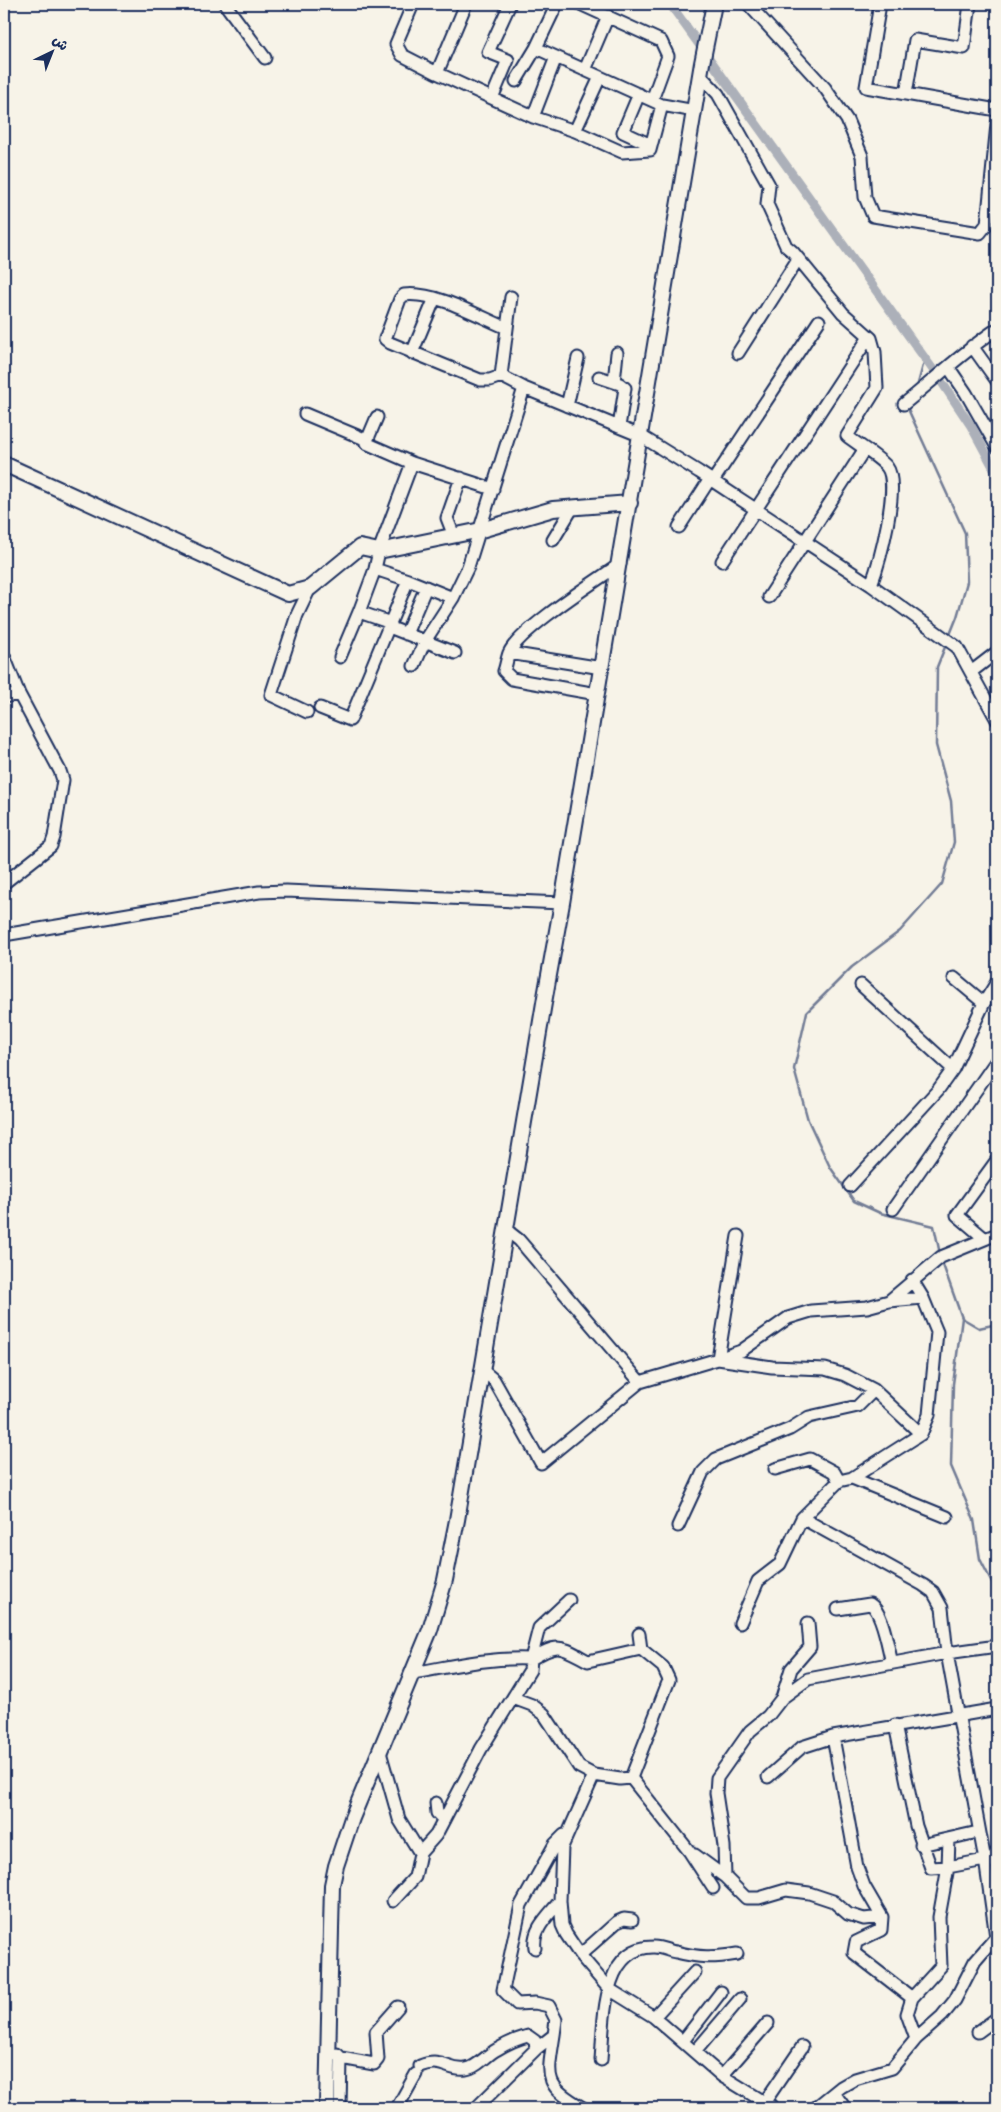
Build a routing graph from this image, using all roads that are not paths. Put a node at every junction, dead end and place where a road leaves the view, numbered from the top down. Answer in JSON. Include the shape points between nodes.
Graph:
{"nodes":[{"id":1,"x":225,"y":4,"type":"edge"},
{"id":2,"x":413,"y":4,"type":"edge"},
{"id":3,"x":466,"y":4,"type":"edge"},
{"id":4,"x":510,"y":4,"type":"edge"},
{"id":5,"x":557,"y":4,"type":"edge"},
{"id":6,"x":580,"y":4,"type":"edge"},
{"id":7,"x":714,"y":4,"type":"edge"},
{"id":8,"x":748,"y":4,"type":"edge"},
{"id":9,"x":880,"y":4,"type":"edge"},
{"id":10,"x":970,"y":4,"type":"edge"},
{"id":11,"x":608,"y":16,"type":"junction"},
{"id":12,"x":536,"y":48,"type":"junction"},
{"id":13,"x":556,"y":57,"type":"junction"},
{"id":14,"x":265,"y":58,"type":"dead end"},
{"id":15,"x":701,"y":69,"type":"junction"},
{"id":16,"x":585,"y":70,"type":"junction"},
{"id":17,"x":437,"y":74,"type":"junction"},
{"id":18,"x":600,"y":77,"type":"junction"},
{"id":19,"x":516,"y":81,"type":"dead end"},
{"id":20,"x":638,"y":94,"type":"junction"},
{"id":21,"x":906,"y":94,"type":"junction"},
{"id":22,"x":492,"y":98,"type":"junction"},
{"id":23,"x":657,"y":102,"type":"junction"},
{"id":24,"x":695,"y":110,"type":"junction"},
{"id":25,"x":997,"y":110,"type":"edge"},
{"id":26,"x":533,"y":117,"type":"junction"},
{"id":27,"x":997,"y":124,"type":"edge"},
{"id":28,"x":575,"y":131,"type":"junction"},
{"id":29,"x":651,"y":145,"type":"junction"},
{"id":30,"x":798,"y":259,"type":"junction"},
{"id":31,"x":510,"y":296,"type":"dead end"},
{"id":32,"x":435,"y":298,"type":"junction"},
{"id":33,"x":819,"y":321,"type":"dead end"},
{"id":34,"x":507,"y":328,"type":"junction"},
{"id":35,"x":997,"y":329,"type":"edge"},
{"id":36,"x":869,"y":337,"type":"junction"},
{"id":37,"x":972,"y":346,"type":"junction"},
{"id":38,"x":412,"y":353,"type":"junction"},
{"id":39,"x":617,"y":353,"type":"dead end"},
{"id":40,"x":738,"y":353,"type":"dead end"},
{"id":41,"x":578,"y":358,"type":"dead end"},
{"id":42,"x":946,"y":370,"type":"junction"},
{"id":43,"x":500,"y":376,"type":"junction"},
{"id":44,"x":599,"y":377,"type":"dead end"},
{"id":45,"x":997,"y":381,"type":"edge"},
{"id":46,"x":614,"y":382,"type":"junction"},
{"id":47,"x":524,"y":388,"type":"junction"},
{"id":48,"x":904,"y":404,"type":"dead end"},
{"id":49,"x":567,"y":406,"type":"junction"},
{"id":50,"x":305,"y":414,"type":"dead end"},
{"id":51,"x":377,"y":417,"type":"dead end"},
{"id":52,"x":619,"y":427,"type":"junction"},
{"id":53,"x":641,"y":436,"type":"junction"},
{"id":54,"x":367,"y":440,"type":"junction"},
{"id":55,"x":997,"y":447,"type":"edge"},
{"id":56,"x":864,"y":450,"type":"junction"},
{"id":57,"x":412,"y":463,"type":"junction"},
{"id":58,"x":4,"y":464,"type":"edge"},
{"id":59,"x":461,"y":478,"type":"junction"},
{"id":60,"x":711,"y":480,"type":"junction"},
{"id":61,"x":493,"y":489,"type":"junction"},
{"id":62,"x":630,"y":503,"type":"junction"},
{"id":63,"x":574,"y":507,"type":"junction"},
{"id":64,"x":756,"y":509,"type":"junction"},
{"id":65,"x":679,"y":528,"type":"dead end"},
{"id":66,"x":481,"y":530,"type":"junction"},
{"id":67,"x":454,"y":536,"type":"junction"},
{"id":68,"x":553,"y":540,"type":"dead end"},
{"id":69,"x":805,"y":541,"type":"junction"},
{"id":70,"x":379,"y":551,"type":"junction"},
{"id":71,"x":722,"y":561,"type":"dead end"},
{"id":72,"x":620,"y":564,"type":"junction"},
{"id":73,"x":375,"y":569,"type":"junction"},
{"id":74,"x":408,"y":580,"type":"junction"},
{"id":75,"x":871,"y":584,"type":"junction"},
{"id":76,"x":426,"y":587,"type":"junction"},
{"id":77,"x":310,"y":588,"type":"junction"},
{"id":78,"x":769,"y":597,"type":"dead end"},
{"id":79,"x":453,"y":598,"type":"junction"},
{"id":80,"x":359,"y":612,"type":"junction"},
{"id":81,"x":390,"y":625,"type":"junction"},
{"id":82,"x":406,"y":634,"type":"junction"},
{"id":83,"x":425,"y":642,"type":"junction"},
{"id":84,"x":997,"y":652,"type":"edge"},
{"id":85,"x":455,"y":653,"type":"dead end"},
{"id":86,"x":509,"y":653,"type":"junction"},
{"id":87,"x":4,"y":656,"type":"edge"},
{"id":88,"x":340,"y":657,"type":"dead end"},
{"id":89,"x":414,"y":666,"type":"dead end"},
{"id":90,"x":602,"y":668,"type":"junction"},
{"id":91,"x":971,"y":672,"type":"junction"},
{"id":92,"x":19,"y":694,"type":"junction"},
{"id":93,"x":597,"y":694,"type":"junction"},
{"id":94,"x":4,"y":697,"type":"edge"},
{"id":95,"x":320,"y":708,"type":"dead end"},
{"id":96,"x":307,"y":712,"type":"dead end"},
{"id":97,"x":997,"y":720,"type":"edge"},
{"id":98,"x":5,"y":880,"type":"edge"},
{"id":99,"x":562,"y":903,"type":"junction"},
{"id":100,"x":4,"y":935,"type":"edge"},
{"id":101,"x":954,"y":978,"type":"dead end"},
{"id":102,"x":997,"y":982,"type":"edge"},
{"id":103,"x":861,"y":985,"type":"dead end"},
{"id":104,"x":984,"y":1003,"type":"junction"},
{"id":105,"x":997,"y":1060,"type":"edge"},
{"id":106,"x":953,"y":1069,"type":"junction"},
{"id":107,"x":997,"y":1160,"type":"edge"},
{"id":108,"x":850,"y":1186,"type":"dead end"},
{"id":109,"x":893,"y":1209,"type":"dead end"},
{"id":110,"x":505,"y":1229,"type":"junction"},
{"id":111,"x":997,"y":1234,"type":"edge"},
{"id":112,"x":738,"y":1236,"type":"dead end"},
{"id":113,"x":984,"y":1238,"type":"junction"},
{"id":114,"x":912,"y":1280,"type":"junction"},
{"id":115,"x":923,"y":1298,"type":"junction"},
{"id":116,"x":889,"y":1301,"type":"junction"},
{"id":117,"x":718,"y":1359,"type":"junction"},
{"id":118,"x":482,"y":1370,"type":"junction"},
{"id":119,"x":640,"y":1382,"type":"junction"},
{"id":120,"x":874,"y":1390,"type":"junction"},
{"id":121,"x":921,"y":1434,"type":"junction"},
{"id":122,"x":775,"y":1469,"type":"dead end"},
{"id":123,"x":852,"y":1478,"type":"junction"},
{"id":124,"x":838,"y":1481,"type":"junction"},
{"id":125,"x":947,"y":1517,"type":"dead end"},
{"id":126,"x":802,"y":1518,"type":"junction"},
{"id":127,"x":678,"y":1526,"type":"dead end"},
{"id":128,"x":569,"y":1600,"type":"dead end"},
{"id":129,"x":838,"y":1609,"type":"dead end"},
{"id":130,"x":740,"y":1623,"type":"dead end"},
{"id":131,"x":808,"y":1623,"type":"dead end"},
{"id":132,"x":639,"y":1634,"type":"dead end"},
{"id":133,"x":997,"y":1646,"type":"edge"},
{"id":134,"x":641,"y":1649,"type":"junction"},
{"id":135,"x":947,"y":1653,"type":"junction"},
{"id":136,"x":531,"y":1659,"type":"junction"},
{"id":137,"x":892,"y":1663,"type":"junction"},
{"id":138,"x":414,"y":1673,"type":"junction"},
{"id":139,"x":513,"y":1698,"type":"junction"},
{"id":140,"x":782,"y":1698,"type":"junction"},
{"id":141,"x":997,"y":1709,"type":"edge"},
{"id":142,"x":958,"y":1714,"type":"junction"},
{"id":143,"x":895,"y":1725,"type":"junction"},
{"id":144,"x":833,"y":1737,"type":"junction"},
{"id":145,"x":380,"y":1752,"type":"junction"},
{"id":146,"x":594,"y":1775,"type":"junction"},
{"id":147,"x":768,"y":1777,"type":"dead end"},
{"id":148,"x":631,"y":1778,"type":"junction"},
{"id":149,"x":436,"y":1802,"type":"dead end"},
{"id":150,"x":444,"y":1820,"type":"junction"},
{"id":151,"x":568,"y":1832,"type":"junction"},
{"id":152,"x":978,"y":1832,"type":"junction"},
{"id":153,"x":949,"y":1839,"type":"junction"},
{"id":154,"x":921,"y":1844,"type":"junction"},
{"id":155,"x":689,"y":1851,"type":"junction"},
{"id":156,"x":997,"y":1852,"type":"edge"},
{"id":157,"x":420,"y":1853,"type":"junction"},
{"id":158,"x":985,"y":1863,"type":"junction"},
{"id":159,"x":948,"y":1866,"type":"junction"},
{"id":160,"x":725,"y":1877,"type":"junction"},
{"id":161,"x":713,"y":1888,"type":"dead end"},
{"id":162,"x":393,"y":1901,"type":"dead end"},
{"id":163,"x":560,"y":1901,"type":"junction"},
{"id":164,"x":882,"y":1918,"type":"junction"},
{"id":165,"x":632,"y":1920,"type":"dead end"},
{"id":166,"x":997,"y":1938,"type":"edge"},
{"id":167,"x":535,"y":1948,"type":"dead end"},
{"id":168,"x":737,"y":1954,"type":"dead end"},
{"id":169,"x":580,"y":1955,"type":"junction"},
{"id":170,"x":694,"y":1972,"type":"dead end"},
{"id":171,"x":610,"y":1988,"type":"junction"},
{"id":172,"x":721,"y":1992,"type":"dead end"},
{"id":173,"x":912,"y":1998,"type":"junction"},
{"id":174,"x":740,"y":1999,"type":"dead end"},
{"id":175,"x":398,"y":2007,"type":"dead end"},
{"id":176,"x":654,"y":2017,"type":"junction"},
{"id":177,"x":997,"y":2018,"type":"edge"},
{"id":178,"x":768,"y":2023,"type":"dead end"},
{"id":179,"x":978,"y":2032,"type":"dead end"},
{"id":180,"x":554,"y":2035,"type":"junction"},
{"id":181,"x":916,"y":2039,"type":"junction"},
{"id":182,"x":683,"y":2041,"type":"junction"},
{"id":183,"x":802,"y":2047,"type":"dead end"},
{"id":184,"x":536,"y":2049,"type":"junction"},
{"id":185,"x":696,"y":2052,"type":"junction"},
{"id":186,"x":334,"y":2056,"type":"junction"},
{"id":187,"x":601,"y":2060,"type":"dead end"},
{"id":188,"x":722,"y":2076,"type":"junction"},
{"id":189,"x":834,"y":2093,"type":"junction"},
{"id":190,"x":767,"y":2106,"type":"edge"},
{"id":191,"x":327,"y":2108,"type":"edge"},
{"id":192,"x":340,"y":2108,"type":"edge"},
{"id":193,"x":397,"y":2108,"type":"edge"},
{"id":194,"x":476,"y":2108,"type":"edge"},
{"id":195,"x":584,"y":2108,"type":"edge"},
{"id":196,"x":815,"y":2108,"type":"edge"},
{"id":197,"x":845,"y":2108,"type":"edge"}],
"edges":[{"from":1,"to":14,"type":"street"},
{"from":2,"to":17,"type":"street","via":[[396,44],[398,50]]},
{"from":3,"to":17,"type":"street"},
{"from":4,"to":22,"type":"street","via":[[488,52],[508,60]]},
{"from":5,"to":12,"type":"street"},
{"from":6,"to":11,"type":"street"},
{"from":7,"to":15,"type":"main road"},
{"from":8,"to":27,"type":"street","via":[[825,88],[847,120],[862,156],[865,197],[873,216],[980,233],[986,224]]},
{"from":9,"to":21,"type":"street","via":[[866,87]]},
{"from":10,"to":21,"type":"street","via":[[964,48],[915,40]]},
{"from":11,"to":16,"type":"street"},
{"from":11,"to":23,"type":"street","via":[[661,41],[668,56]]},
{"from":12,"to":13,"type":"street"},
{"from":12,"to":19,"type":"street"},
{"from":13,"to":16,"type":"street"},
{"from":13,"to":26,"type":"street"},
{"from":15,"to":24,"type":"main road"},
{"from":15,"to":30,"type":"street","via":[[769,184],[767,204],[786,246]]},
{"from":16,"to":18,"type":"street"},
{"from":17,"to":22,"type":"street"},
{"from":18,"to":20,"type":"street"},
{"from":18,"to":28,"type":"street"},
{"from":20,"to":23,"type":"street"},
{"from":20,"to":29,"type":"street","via":[[623,132]]},
{"from":21,"to":25,"type":"street"},
{"from":22,"to":26,"type":"street"},
{"from":23,"to":24,"type":"street"},
{"from":23,"to":29,"type":"street"},
{"from":24,"to":53,"type":"main road"},
{"from":26,"to":28,"type":"street"},
{"from":28,"to":29,"type":"street","via":[[622,152],[650,150]]},
{"from":30,"to":36,"type":"street","via":[[843,313]]},
{"from":30,"to":40,"type":"street"},
{"from":31,"to":34,"type":"street"},
{"from":32,"to":34,"type":"street"},
{"from":32,"to":38,"type":"street"},
{"from":32,"to":38,"type":"street","via":[[404,294],[400,299],[385,339]]},
{"from":33,"to":60,"type":"street"},
{"from":34,"to":43,"type":"street"},
{"from":35,"to":37,"type":"street"},
{"from":36,"to":56,"type":"street","via":[[875,352],[877,388],[847,436]]},
{"from":36,"to":64,"type":"street"},
{"from":37,"to":42,"type":"street"},
{"from":37,"to":45,"type":"street"},
{"from":38,"to":43,"type":"street","via":[[480,380]]},
{"from":39,"to":46,"type":"street"},
{"from":41,"to":49,"type":"street"},
{"from":42,"to":48,"type":"street"},
{"from":42,"to":55,"type":"street","via":[[966,393]]},
{"from":43,"to":47,"type":"street"},
{"from":44,"to":46,"type":"street"},
{"from":46,"to":52,"type":"street","via":[[625,388]]},
{"from":47,"to":49,"type":"street"},
{"from":47,"to":61,"type":"street"},
{"from":49,"to":52,"type":"street"},
{"from":50,"to":54,"type":"street"},
{"from":51,"to":54,"type":"street"},
{"from":52,"to":53,"type":"street"},
{"from":53,"to":60,"type":"street"},
{"from":53,"to":62,"type":"main road"},
{"from":54,"to":57,"type":"street","via":[[366,443]]},
{"from":56,"to":69,"type":"street"},
{"from":56,"to":75,"type":"street","via":[[888,468],[892,482],[883,542]]},
{"from":57,"to":59,"type":"street"},
{"from":57,"to":70,"type":"street"},
{"from":58,"to":77,"type":"main road","via":[[288,594]]},
{"from":59,"to":61,"type":"street"},
{"from":59,"to":67,"type":"street","via":[[447,518]]},
{"from":60,"to":64,"type":"street"},
{"from":60,"to":65,"type":"street"},
{"from":61,"to":66,"type":"street"},
{"from":62,"to":63,"type":"main road"},
{"from":62,"to":72,"type":"main road"},
{"from":63,"to":66,"type":"main road","via":[[552,509]]},
{"from":63,"to":68,"type":"street"},
{"from":64,"to":69,"type":"street"},
{"from":64,"to":71,"type":"street"},
{"from":66,"to":67,"type":"main road"},
{"from":66,"to":79,"type":"street"},
{"from":67,"to":70,"type":"main road"},
{"from":69,"to":75,"type":"street"},
{"from":69,"to":78,"type":"street"},
{"from":70,"to":73,"type":"street"},
{"from":70,"to":77,"type":"main road","via":[[360,546]]},
{"from":72,"to":86,"type":"street","via":[[534,626]]},
{"from":72,"to":90,"type":"main road"},
{"from":73,"to":74,"type":"street"},
{"from":73,"to":80,"type":"street"},
{"from":74,"to":76,"type":"street"},
{"from":74,"to":81,"type":"street"},
{"from":75,"to":91,"type":"street","via":[[957,646]]},
{"from":76,"to":79,"type":"street"},
{"from":76,"to":82,"type":"street"},
{"from":77,"to":96,"type":"street","via":[[297,615],[271,695]]},
{"from":79,"to":83,"type":"street"},
{"from":80,"to":81,"type":"street"},
{"from":80,"to":88,"type":"street"},
{"from":81,"to":82,"type":"street"},
{"from":81,"to":95,"type":"street","via":[[350,720]]},
{"from":82,"to":83,"type":"street"},
{"from":83,"to":85,"type":"street"},
{"from":83,"to":89,"type":"street"},
{"from":84,"to":91,"type":"street"},
{"from":86,"to":90,"type":"street"},
{"from":86,"to":93,"type":"street","via":[[504,672],[512,679]]},
{"from":87,"to":92,"type":"street"},
{"from":90,"to":93,"type":"main road"},
{"from":91,"to":97,"type":"street"},
{"from":92,"to":94,"type":"street"},
{"from":92,"to":98,"type":"street","via":[[60,771],[63,786],[51,846]]},
{"from":93,"to":99,"type":"main road"},
{"from":99,"to":100,"type":"street","via":[[259,892]]},
{"from":99,"to":110,"type":"main road"},
{"from":101,"to":104,"type":"street"},
{"from":102,"to":104,"type":"street"},
{"from":103,"to":106,"type":"street"},
{"from":104,"to":106,"type":"street"},
{"from":105,"to":109,"type":"street"},
{"from":106,"to":108,"type":"street","via":[[938,1090]]},
{"from":107,"to":113,"type":"street","via":[[957,1215]]},
{"from":110,"to":118,"type":"main road"},
{"from":110,"to":119,"type":"street","via":[[519,1240]]},
{"from":111,"to":113,"type":"street"},
{"from":112,"to":117,"type":"street"},
{"from":113,"to":114,"type":"street","via":[[941,1257]]},
{"from":114,"to":115,"type":"street"},
{"from":114,"to":116,"type":"street"},
{"from":115,"to":116,"type":"street"},
{"from":115,"to":121,"type":"street","via":[[936,1332],[929,1415]]},
{"from":116,"to":117,"type":"street","via":[[867,1307],[811,1311],[788,1318],[741,1351]]},
{"from":117,"to":119,"type":"street"},
{"from":117,"to":120,"type":"street","via":[[772,1367],[825,1369]]},
{"from":118,"to":119,"type":"street","via":[[494,1380],[542,1463]]},
{"from":118,"to":138,"type":"main road","via":[[445,1580]]},
{"from":120,"to":121,"type":"street"},
{"from":120,"to":127,"type":"street","via":[[858,1406],[809,1417],[790,1429],[716,1460],[702,1472]]},
{"from":121,"to":123,"type":"street"},
{"from":122,"to":124,"type":"street","via":[[810,1459],[834,1472]]},
{"from":123,"to":124,"type":"street"},
{"from":123,"to":125,"type":"street"},
{"from":124,"to":126,"type":"street"},
{"from":126,"to":130,"type":"street","via":[[780,1564],[758,1581]]},
{"from":126,"to":135,"type":"street","via":[[933,1592],[942,1608]]},
{"from":128,"to":136,"type":"street","via":[[539,1628]]},
{"from":129,"to":137,"type":"street","via":[[874,1606]]},
{"from":131,"to":140,"type":"street","via":[[810,1647],[791,1670]]},
{"from":132,"to":134,"type":"street"},
{"from":133,"to":135,"type":"street"},
{"from":134,"to":136,"type":"street","via":[[588,1661],[562,1647],[546,1650]]},
{"from":134,"to":148,"type":"street","via":[[663,1667],[669,1680]]},
{"from":135,"to":137,"type":"street"},
{"from":135,"to":142,"type":"street"},
{"from":136,"to":138,"type":"street","via":[[482,1660]]},
{"from":136,"to":139,"type":"street","via":[[530,1670]]},
{"from":137,"to":140,"type":"street","via":[[808,1679]]},
{"from":138,"to":145,"type":"main road"},
{"from":139,"to":146,"type":"street","via":[[544,1714],[579,1767]]},
{"from":139,"to":150,"type":"street","via":[[481,1749]]},
{"from":140,"to":160,"type":"street","via":[[750,1732],[717,1778]]},
{"from":141,"to":142,"type":"street"},
{"from":142,"to":143,"type":"street"},
{"from":142,"to":152,"type":"street"},
{"from":143,"to":144,"type":"street"},
{"from":143,"to":154,"type":"street"},
{"from":144,"to":147,"type":"street","via":[[802,1746]]},
{"from":144,"to":164,"type":"street","via":[[858,1867],[864,1886]]},
{"from":145,"to":157,"type":"street","via":[[399,1819]]},
{"from":145,"to":186,"type":"main road","via":[[350,1826],[332,1885]]},
{"from":146,"to":148,"type":"street"},
{"from":146,"to":151,"type":"street"},
{"from":148,"to":155,"type":"street"},
{"from":149,"to":150,"type":"street","via":[[437,1814]]},
{"from":150,"to":157,"type":"street","via":[[436,1836]]},
{"from":151,"to":163,"type":"street","via":[[562,1847]]},
{"from":151,"to":180,"type":"street","via":[[555,1844],[521,1905],[503,1990],[517,2004],[549,2006],[556,2020]]},
{"from":152,"to":153,"type":"street"},
{"from":152,"to":158,"type":"street"},
{"from":153,"to":154,"type":"street"},
{"from":153,"to":159,"type":"street"},
{"from":154,"to":159,"type":"street","via":[[931,1868]]},
{"from":155,"to":160,"type":"street"},
{"from":155,"to":161,"type":"street"},
{"from":156,"to":158,"type":"street"},
{"from":157,"to":162,"type":"street","via":[[415,1877]]},
{"from":158,"to":159,"type":"street"},
{"from":158,"to":166,"type":"street"},
{"from":159,"to":173,"type":"street","via":[[939,1918],[942,1966]]},
{"from":160,"to":164,"type":"street","via":[[746,1898],[759,1898],[786,1890],[810,1893],[833,1901],[848,1914],[864,1919]]},
{"from":163,"to":167,"type":"street","via":[[538,1929]]},
{"from":163,"to":169,"type":"street","via":[[562,1925]]},
{"from":164,"to":173,"type":"street","via":[[881,1930],[856,1942],[854,1953]]},
{"from":165,"to":169,"type":"street","via":[[617,1922]]},
{"from":166,"to":181,"type":"street","via":[[975,1961],[956,2000]]},
{"from":168,"to":171,"type":"street","via":[[712,1958],[654,1947],[637,1950],[622,1961],[612,1975]]},
{"from":169,"to":171,"type":"street"},
{"from":170,"to":176,"type":"street"},
{"from":171,"to":176,"type":"street"},
{"from":171,"to":187,"type":"street","via":[[605,2007]]},
{"from":172,"to":182,"type":"street"},
{"from":173,"to":181,"type":"street","via":[[907,2014]]},
{"from":174,"to":185,"type":"street"},
{"from":175,"to":186,"type":"street","via":[[376,2032],[378,2059],[374,2064]]},
{"from":176,"to":182,"type":"street"},
{"from":177,"to":179,"type":"street"},
{"from":178,"to":188,"type":"street"},
{"from":180,"to":184,"type":"street"},
{"from":180,"to":195,"type":"street","via":[[549,2064],[552,2085],[561,2095]]},
{"from":181,"to":189,"type":"street","via":[[892,2068],[855,2079]]},
{"from":182,"to":185,"type":"street"},
{"from":183,"to":190,"type":"street"},
{"from":184,"to":193,"type":"street","via":[[535,2041],[528,2036],[498,2048],[468,2069],[435,2062],[418,2070]]},
{"from":184,"to":194,"type":"street"},
{"from":185,"to":188,"type":"street"},
{"from":186,"to":191,"type":"main road"},
{"from":186,"to":192,"type":"street"},
{"from":188,"to":190,"type":"street"},
{"from":189,"to":196,"type":"street"},
{"from":189,"to":197,"type":"street"}]}
